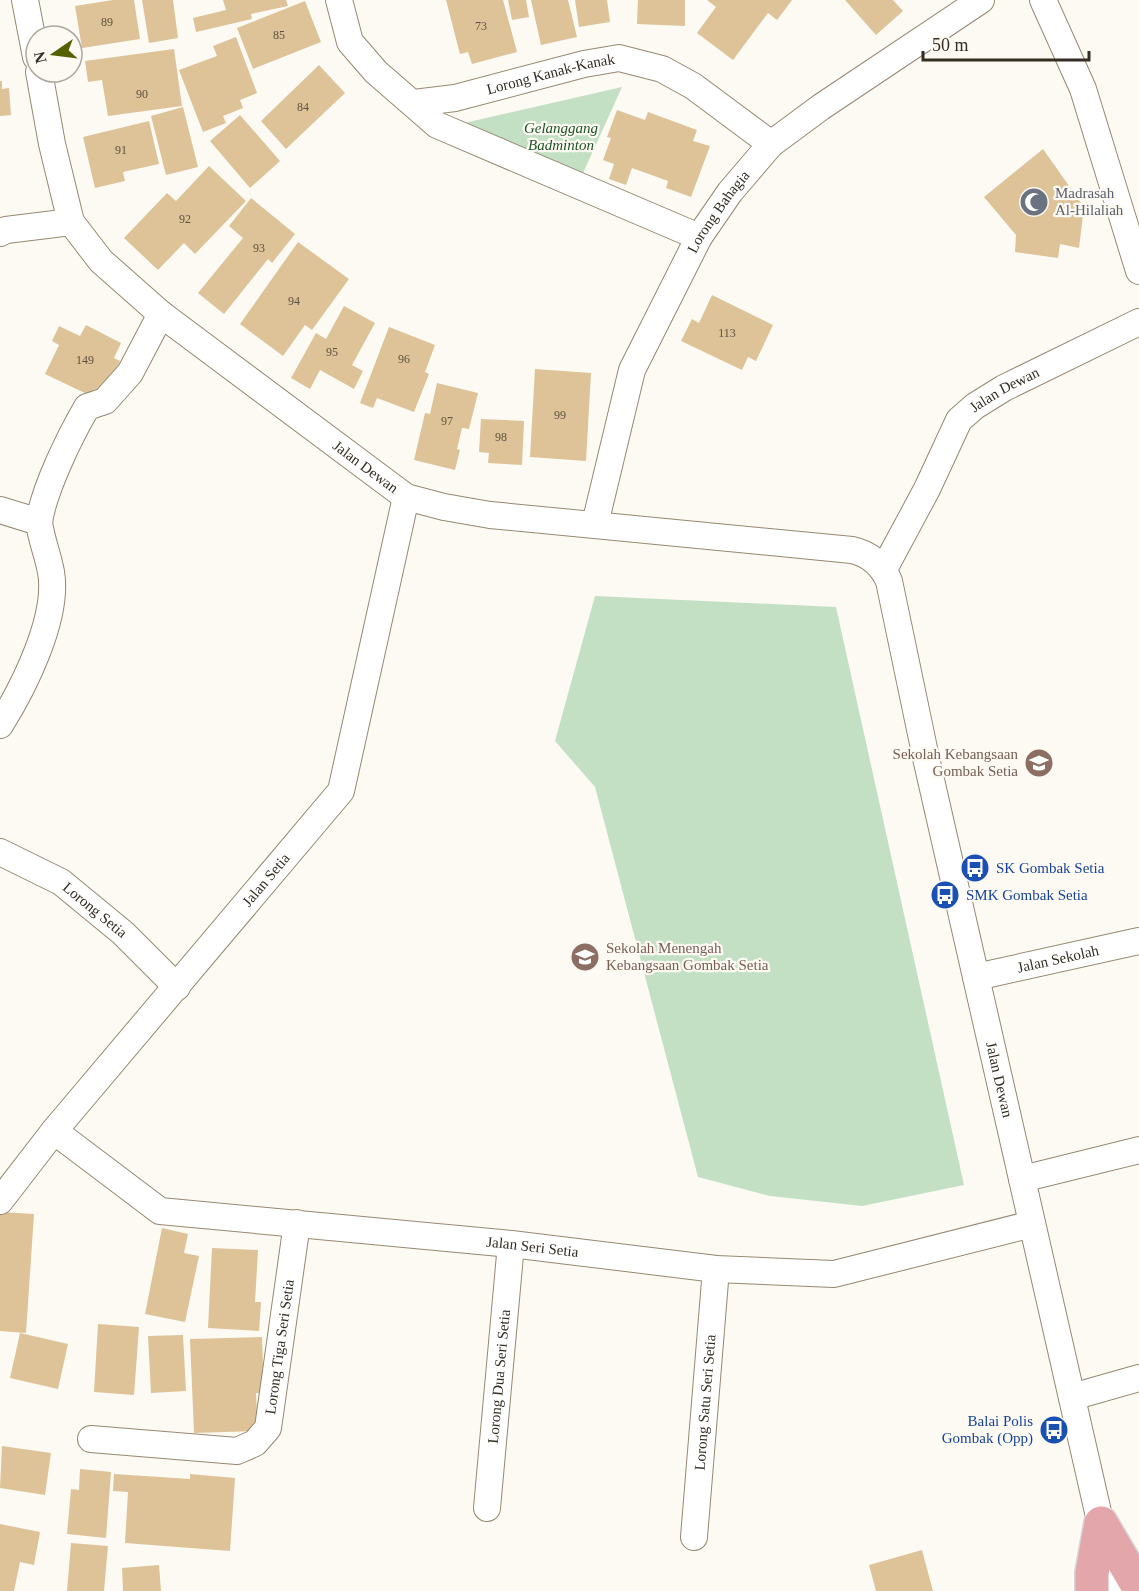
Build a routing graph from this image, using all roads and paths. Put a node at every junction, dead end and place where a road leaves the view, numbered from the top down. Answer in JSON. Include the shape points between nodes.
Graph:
{"nodes":[{"id":1,"x":25,"y":0,"type":"edge"},
{"id":2,"x":339,"y":0,"type":"edge"},
{"id":3,"x":981,"y":0,"type":"edge"},
{"id":4,"x":1043,"y":0,"type":"edge"},
{"id":5,"x":30,"y":24,"type":"edge"},
{"id":6,"x":41,"y":84,"type":"edge"},
{"id":7,"x":414,"y":103,"type":"junction"},
{"id":8,"x":771,"y":144,"type":"junction"},
{"id":9,"x":71,"y":222,"type":"junction"},
{"id":10,"x":0,"y":233,"type":"edge"},
{"id":11,"x":699,"y":237,"type":"junction"},
{"id":12,"x":1139,"y":271,"type":"edge"},
{"id":13,"x":161,"y":314,"type":"junction"},
{"id":14,"x":1139,"y":322,"type":"edge"},
{"id":15,"x":406,"y":497,"type":"junction"},
{"id":16,"x":0,"y":510,"type":"edge"},
{"id":17,"x":39,"y":522,"type":"junction"},
{"id":18,"x":595,"y":524,"type":"junction"},
{"id":19,"x":884,"y":569,"type":"junction"},
{"id":20,"x":0,"y":724,"type":"edge"},
{"id":21,"x":0,"y":852,"type":"edge"},
{"id":22,"x":1139,"y":941,"type":"edge"},
{"id":23,"x":976,"y":977,"type":"junction"},
{"id":24,"x":177,"y":987,"type":"junction"},
{"id":25,"x":54,"y":1131,"type":"junction"},
{"id":26,"x":1139,"y":1150,"type":"edge"},
{"id":27,"x":1022,"y":1179,"type":"junction"},
{"id":28,"x":0,"y":1201,"type":"edge"},
{"id":29,"x":297,"y":1223,"type":"junction"},
{"id":30,"x":1032,"y":1224,"type":"junction"},
{"id":31,"x":511,"y":1244,"type":"junction"},
{"id":32,"x":716,"y":1269,"type":"junction"},
{"id":33,"x":1139,"y":1378,"type":"edge"},
{"id":34,"x":1072,"y":1397,"type":"junction"},
{"id":35,"x":91,"y":1439,"type":"dead end"},
{"id":36,"x":487,"y":1508,"type":"dead end"},
{"id":37,"x":1101,"y":1523,"type":"junction"},
{"id":38,"x":694,"y":1537,"type":"dead end"},
{"id":39,"x":1139,"y":1588,"type":"edge"},
{"id":40,"x":1092,"y":1591,"type":"edge"},
{"id":41,"x":1116,"y":1591,"type":"edge"}],
"edges":[{"from":1,"to":5,"type":"street"},
{"from":2,"to":7,"type":"street","via":[[350,42],[376,72]]},
{"from":3,"to":8,"type":"street","name":"Lorong Bahagia"},
{"from":4,"to":12,"type":"street","via":[[1083,90]]},
{"from":6,"to":9,"type":"street","name":"Jalan Dewan"},
{"from":7,"to":8,"type":"street","name":"Lorong Kanak-Kanak","via":[[455,98],[619,58],[662,69],[693,86]]},
{"from":7,"to":11,"type":"street","via":[[437,125]]},
{"from":8,"to":11,"type":"street","name":"Lorong Bahagia","via":[[730,192]]},
{"from":9,"to":10,"type":"street"},
{"from":9,"to":13,"type":"street","name":"Jalan Dewan","via":[[101,261]]},
{"from":11,"to":18,"type":"street","name":"Lorong Bahagia","via":[[632,370]]},
{"from":13,"to":15,"type":"street","name":"Jalan Dewan"},
{"from":13,"to":17,"type":"street","via":[[130,373],[105,401],[87,407],[77,423],[41,507]]},
{"from":14,"to":19,"type":"street","name":"Jalan Dewan","via":[[1004,388],[959,420]]},
{"from":15,"to":18,"type":"street","name":"Jalan Dewan","via":[[490,515]]},
{"from":15,"to":24,"type":"street","name":"Jalan Setia","via":[[341,791]]},
{"from":16,"to":17,"type":"street"},
{"from":17,"to":20,"type":"street","via":[[52,573],[51,611],[16,699]]},
{"from":18,"to":19,"type":"street","name":"Jalan Dewan","via":[[852,550]]},
{"from":19,"to":23,"type":"street","name":"Jalan Dewan"},
{"from":21,"to":24,"type":"street","name":"Lorong Setia","via":[[61,882],[123,933]]},
{"from":22,"to":23,"type":"street","name":"Jalan Sekolah"},
{"from":23,"to":27,"type":"street","name":"Jalan Dewan"},
{"from":24,"to":25,"type":"street","name":"Jalan Setia"},
{"from":25,"to":28,"type":"street","name":"Jalan Setia"},
{"from":25,"to":29,"type":"street","name":"Jalan Seri Setia","via":[[160,1211]]},
{"from":26,"to":27,"type":"street"},
{"from":27,"to":30,"type":"street","name":"Jalan Dewan"},
{"from":29,"to":31,"type":"street","name":"Jalan Seri Setia"},
{"from":29,"to":35,"type":"street","name":"Lorong Tiga Seri Setia","via":[[268,1428],[255,1443],[237,1451]]},
{"from":30,"to":32,"type":"street","name":"Jalan Seri Setia","via":[[834,1274]]},
{"from":30,"to":34,"type":"street","name":"Jalan Dewan"},
{"from":31,"to":32,"type":"street","name":"Jalan Seri Setia"},
{"from":31,"to":36,"type":"street","name":"Lorong Dua Seri Setia"},
{"from":32,"to":38,"type":"street","name":"Lorong Satu Seri Setia"},
{"from":33,"to":34,"type":"street"},
{"from":34,"to":37,"type":"street","name":"Jalan Dewan"},
{"from":37,"to":39,"type":"main road"},
{"from":37,"to":40,"type":"main road"},
{"from":37,"to":41,"type":"street","name":"Jalan Dewan"}]}
